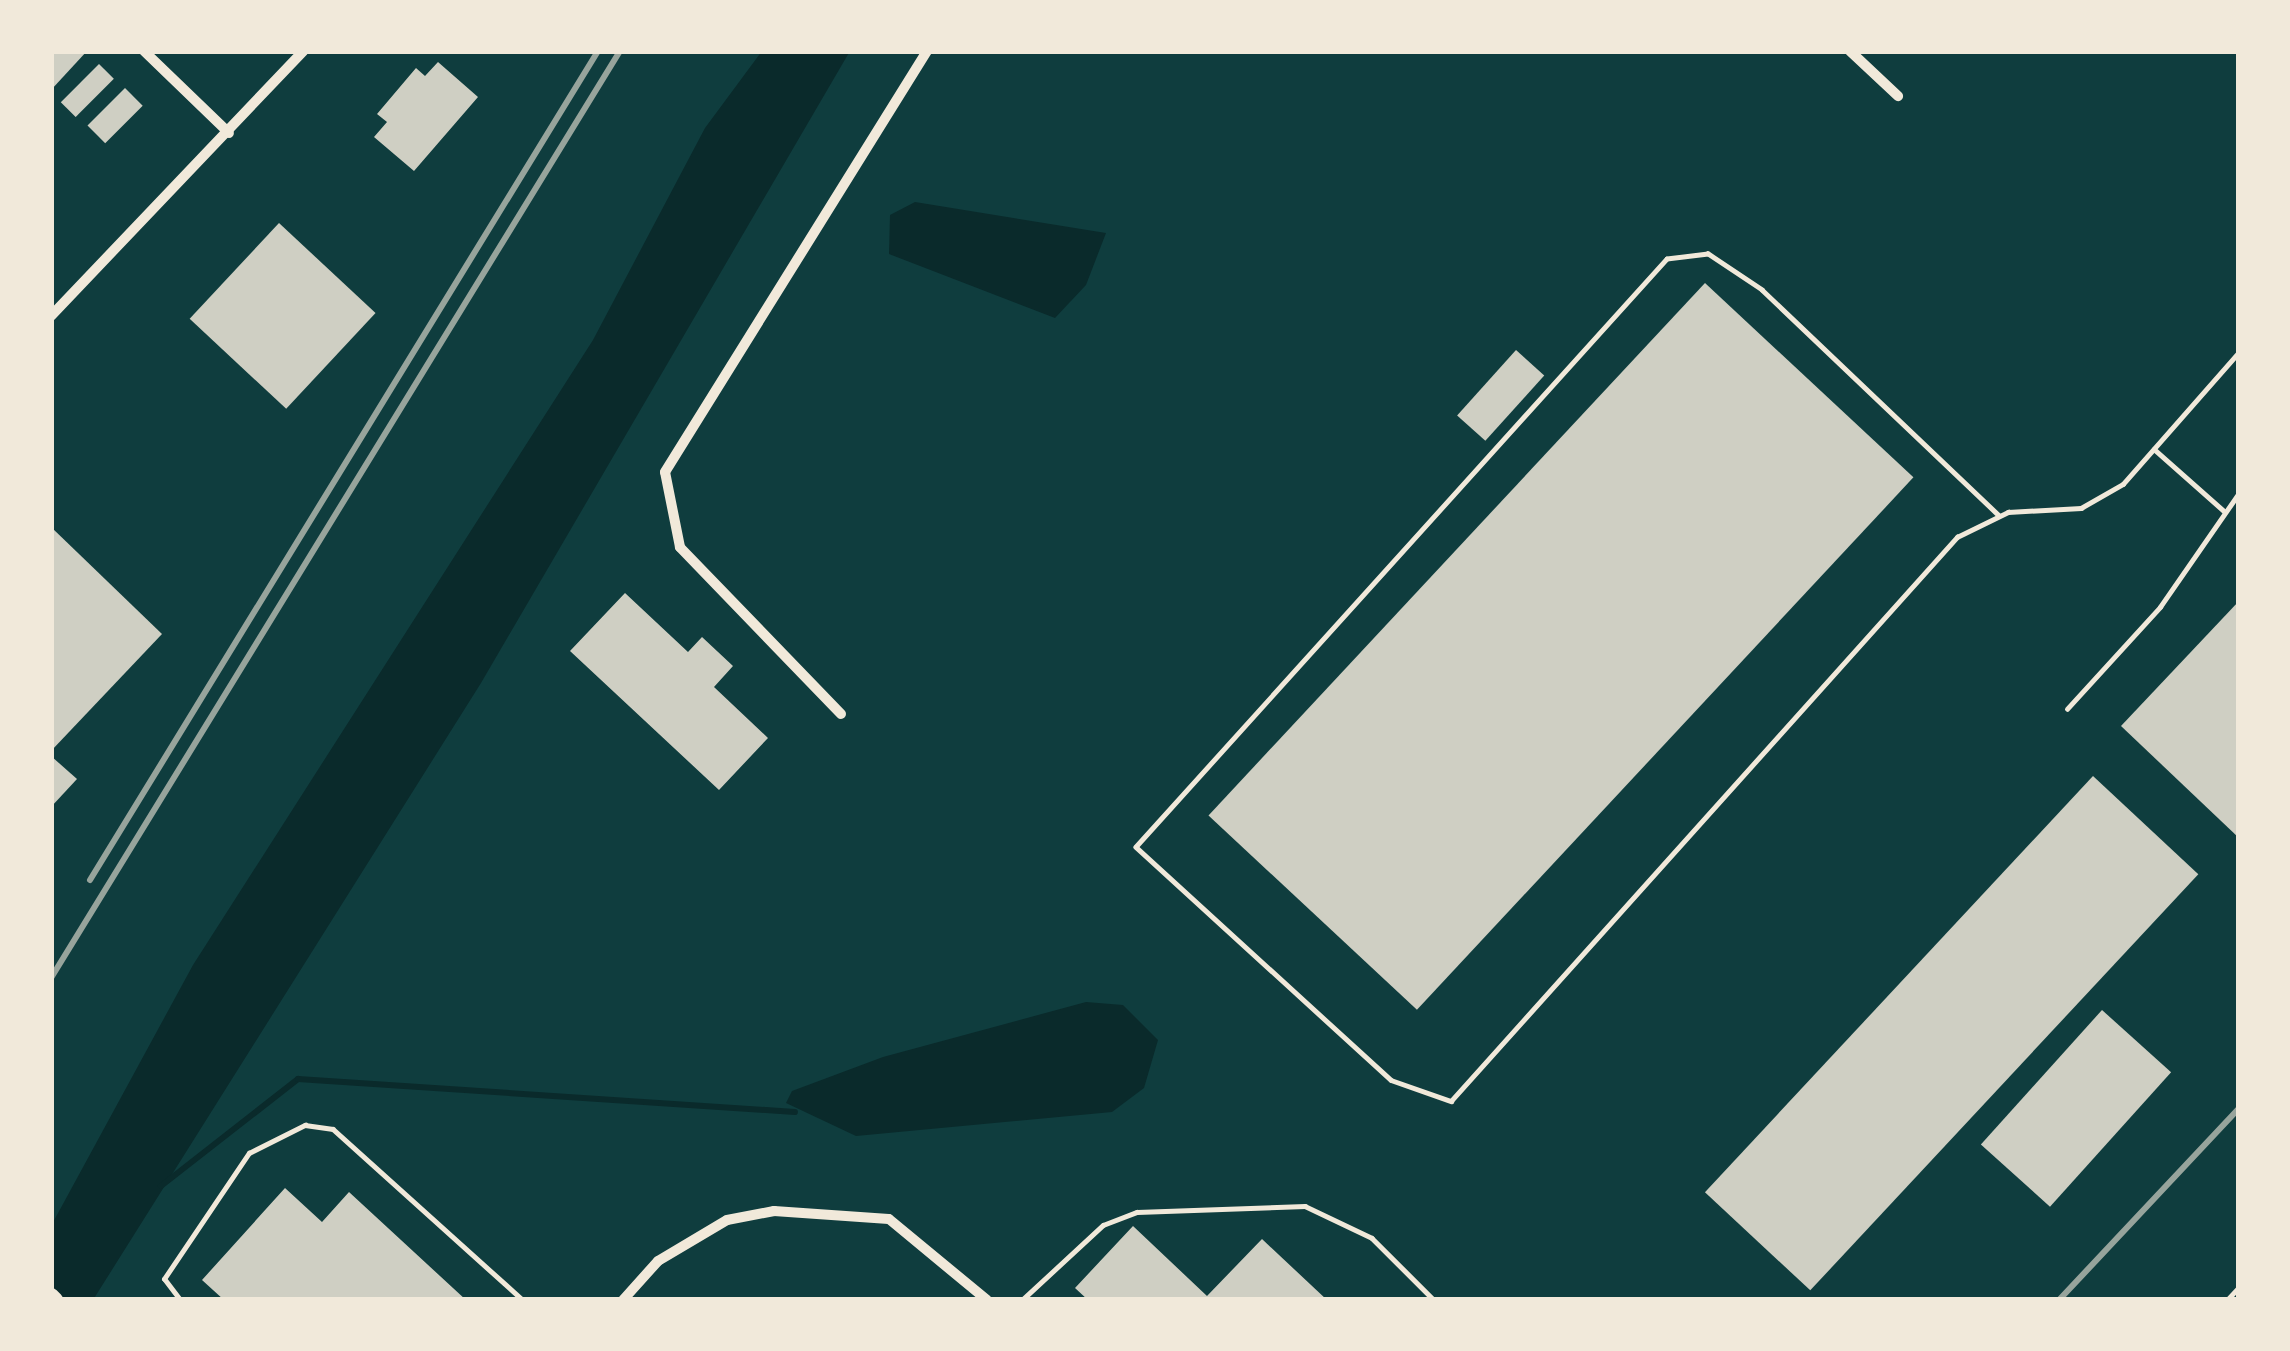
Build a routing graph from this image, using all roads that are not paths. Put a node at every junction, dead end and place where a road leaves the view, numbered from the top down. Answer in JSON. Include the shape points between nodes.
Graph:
{"nodes":[{"id":1,"x":144,"y":51,"type":"edge"},
{"id":2,"x":303,"y":51,"type":"edge"},
{"id":3,"x":927,"y":51,"type":"edge"},
{"id":4,"x":1850,"y":51,"type":"edge"},
{"id":5,"x":1898,"y":95,"type":"dead end"},
{"id":6,"x":230,"y":133,"type":"junction"},
{"id":7,"x":51,"y":316,"type":"edge"},
{"id":8,"x":2239,"y":352,"type":"edge"},
{"id":9,"x":2154,"y":449,"type":"junction"},
{"id":10,"x":2239,"y":493,"type":"edge"},
{"id":11,"x":2224,"y":511,"type":"junction"},
{"id":12,"x":1999,"y":516,"type":"junction"},
{"id":13,"x":2067,"y":709,"type":"dead end"},
{"id":14,"x":841,"y":714,"type":"dead end"},
{"id":15,"x":2239,"y":1287,"type":"edge"},
{"id":16,"x":1034,"y":1290,"type":"junction"},
{"id":17,"x":180,"y":1300,"type":"edge"},
{"id":18,"x":523,"y":1300,"type":"edge"},
{"id":19,"x":623,"y":1300,"type":"edge"},
{"id":20,"x":987,"y":1300,"type":"edge"},
{"id":21,"x":1022,"y":1300,"type":"edge"},
{"id":22,"x":1044,"y":1300,"type":"edge"},
{"id":23,"x":1434,"y":1300,"type":"edge"},
{"id":24,"x":2227,"y":1300,"type":"edge"}],
"edges":[{"from":1,"to":6,"type":"street"},
{"from":2,"to":6,"type":"street"},
{"from":3,"to":14,"type":"street","via":[[665,472],[680,548]]},
{"from":4,"to":5,"type":"street"},
{"from":6,"to":7,"type":"street"},
{"from":8,"to":9,"type":"lane"},
{"from":9,"to":11,"type":"lane"},
{"from":9,"to":12,"type":"lane","via":[[2081,508]]},
{"from":10,"to":11,"type":"lane"},
{"from":11,"to":13,"type":"lane","via":[[2160,608]]},
{"from":12,"to":12,"type":"lane","via":[[1762,290],[1708,254],[1667,259],[1136,847],[1391,1080],[1451,1101],[1957,537]]},
{"from":15,"to":24,"type":"lane"},
{"from":16,"to":21,"type":"lane"},
{"from":16,"to":22,"type":"lane"},
{"from":16,"to":23,"type":"lane","via":[[1103,1226],[1137,1212],[1305,1206],[1372,1238]]},
{"from":17,"to":18,"type":"lane","via":[[164,1279],[249,1153],[305,1125],[333,1129]]},
{"from":19,"to":20,"type":"street","via":[[676,1250],[728,1220],[774,1210],[889,1220]]}]}
